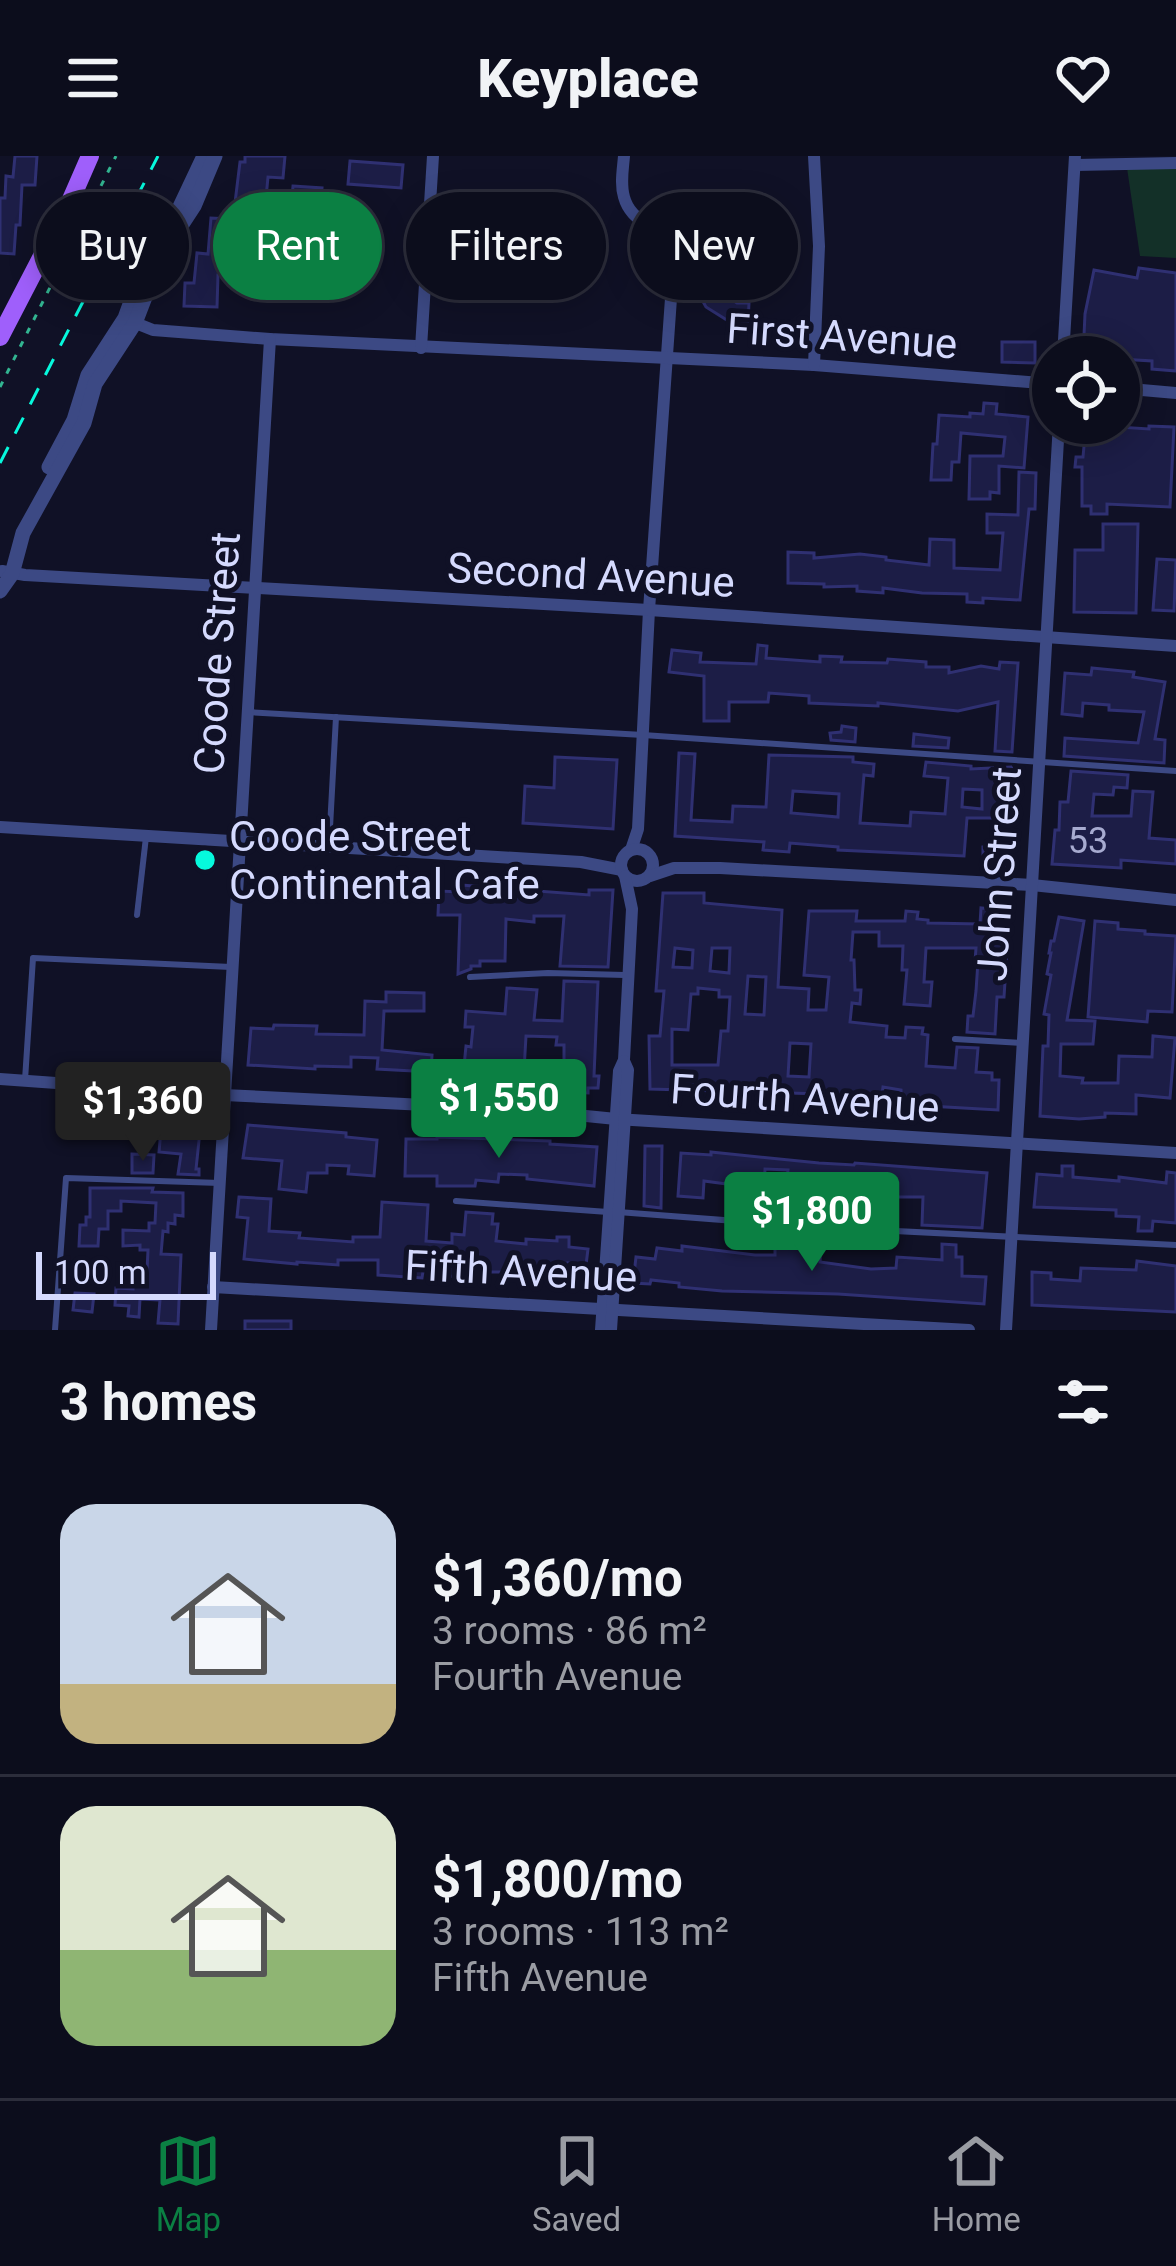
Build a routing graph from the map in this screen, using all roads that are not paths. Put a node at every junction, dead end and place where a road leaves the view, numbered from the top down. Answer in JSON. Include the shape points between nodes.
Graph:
{"nodes":[{"id":1,"x":90,"y":156,"type":"edge"},
{"id":2,"x":204,"y":156,"type":"edge"},
{"id":3,"x":215,"y":156,"type":"edge"},
{"id":4,"x":433,"y":156,"type":"edge"},
{"id":5,"x":624,"y":156,"type":"edge"},
{"id":6,"x":814,"y":156,"type":"edge"},
{"id":7,"x":1075,"y":161,"type":"edge"},
{"id":8,"x":1176,"y":163,"type":"edge"},
{"id":9,"x":130,"y":321,"type":"junction"},
{"id":10,"x":1064,"y":336,"type":"edge"},
{"id":11,"x":0,"y":337,"type":"edge"},
{"id":12,"x":270,"y":339,"type":"junction"},
{"id":13,"x":421,"y":348,"type":"junction"},
{"id":14,"x":666,"y":357,"type":"junction"},
{"id":15,"x":814,"y":365,"type":"junction"},
{"id":16,"x":1032,"y":382,"type":"edge"},
{"id":17,"x":1140,"y":390,"type":"edge"},
{"id":18,"x":1176,"y":393,"type":"edge"},
{"id":19,"x":1058,"y":444,"type":"edge"},
{"id":20,"x":4,"y":573,"type":"edge"},
{"id":21,"x":255,"y":589,"type":"junction"},
{"id":22,"x":0,"y":592,"type":"edge"},
{"id":23,"x":649,"y":610,"type":"junction"},
{"id":24,"x":1047,"y":638,"type":"junction"},
{"id":25,"x":1176,"y":646,"type":"edge"},
{"id":26,"x":246,"y":712,"type":"junction"},
{"id":27,"x":336,"y":717,"type":"junction"},
{"id":28,"x":643,"y":735,"type":"junction"},
{"id":29,"x":1040,"y":762,"type":"junction"},
{"id":30,"x":1176,"y":771,"type":"edge"},
{"id":31,"x":0,"y":827,"type":"edge"},
{"id":32,"x":638,"y":830,"type":"junction"},
{"id":33,"x":146,"y":836,"type":"junction"},
{"id":34,"x":238,"y":842,"type":"junction"},
{"id":35,"x":329,"y":846,"type":"junction"},
{"id":36,"x":650,"y":856,"type":"junction"},
{"id":37,"x":625,"y":864,"type":"junction"},
{"id":38,"x":674,"y":868,"type":"junction"},
{"id":39,"x":648,"y":878,"type":"junction"},
{"id":40,"x":1033,"y":885,"type":"junction"},
{"id":41,"x":1176,"y":900,"type":"edge"},
{"id":42,"x":632,"y":909,"type":"junction"},
{"id":43,"x":137,"y":915,"type":"dead end"},
{"id":44,"x":231,"y":967,"type":"junction"},
{"id":45,"x":629,"y":975,"type":"junction"},
{"id":46,"x":470,"y":977,"type":"dead end"},
{"id":47,"x":955,"y":1039,"type":"dead end"},
{"id":48,"x":1021,"y":1043,"type":"junction"},
{"id":49,"x":0,"y":1079,"type":"edge"},
{"id":50,"x":25,"y":1080,"type":"junction"},
{"id":51,"x":224,"y":1096,"type":"junction"},
{"id":52,"x":620,"y":1120,"type":"junction"},
{"id":53,"x":1015,"y":1143,"type":"junction"},
{"id":54,"x":1176,"y":1154,"type":"edge"},
{"id":55,"x":220,"y":1183,"type":"junction"},
{"id":56,"x":456,"y":1201,"type":"dead end"},
{"id":57,"x":613,"y":1212,"type":"junction"},
{"id":58,"x":1011,"y":1237,"type":"junction"},
{"id":59,"x":1176,"y":1245,"type":"edge"},
{"id":60,"x":213,"y":1287,"type":"junction"},
{"id":61,"x":608,"y":1309,"type":"junction"},
{"id":62,"x":55,"y":1330,"type":"edge"},
{"id":63,"x":211,"y":1330,"type":"edge"},
{"id":64,"x":601,"y":1330,"type":"edge"},
{"id":65,"x":611,"y":1330,"type":"edge"},
{"id":66,"x":969,"y":1330,"type":"edge"},
{"id":67,"x":1006,"y":1330,"type":"edge"}],
"edges":[{"from":1,"to":11,"type":"main road"},
{"from":2,"to":9,"type":"street","via":[[147,257]]},
{"from":3,"to":9,"type":"street"},
{"from":4,"to":13,"type":"street"},
{"from":5,"to":14,"type":"street","via":[[628,208],[672,255]]},
{"from":6,"to":15,"type":"street"},
{"from":7,"to":8,"type":"street"},
{"from":7,"to":10,"type":"street"},
{"from":9,"to":12,"type":"street","name":"First Avenue"},
{"from":9,"to":20,"type":"street","via":[[88,375],[74,419],[11,539]]},
{"from":12,"to":13,"type":"street","name":"First Avenue"},
{"from":12,"to":21,"type":"street","name":"Coode Street"},
{"from":13,"to":14,"type":"street","name":"First Avenue"},
{"from":14,"to":15,"type":"street","name":"First Avenue"},
{"from":14,"to":23,"type":"street"},
{"from":15,"to":16,"type":"street","name":"First Avenue"},
{"from":17,"to":18,"type":"street"},
{"from":19,"to":24,"type":"street","name":"John Street"},
{"from":20,"to":21,"type":"street","name":"Second Avenue"},
{"from":20,"to":22,"type":"street"},
{"from":21,"to":23,"type":"street","name":"Second Avenue"},
{"from":21,"to":26,"type":"street","name":"Coode Street"},
{"from":23,"to":24,"type":"street","name":"Second Avenue"},
{"from":23,"to":28,"type":"street"},
{"from":24,"to":25,"type":"street","name":"Second Avenue"},
{"from":24,"to":29,"type":"street","name":"John Street"},
{"from":26,"to":27,"type":"lane"},
{"from":26,"to":34,"type":"street","name":"Coode Street"},
{"from":27,"to":28,"type":"lane"},
{"from":27,"to":35,"type":"lane"},
{"from":28,"to":29,"type":"lane"},
{"from":28,"to":32,"type":"street"},
{"from":29,"to":30,"type":"lane"},
{"from":29,"to":40,"type":"street","name":"John Street"},
{"from":31,"to":33,"type":"street"},
{"from":32,"to":36,"type":"street"},
{"from":32,"to":37,"type":"street"},
{"from":33,"to":34,"type":"street"},
{"from":33,"to":43,"type":"lane"},
{"from":34,"to":35,"type":"street"},
{"from":34,"to":44,"type":"street","name":"Coode Street"},
{"from":35,"to":37,"type":"street"},
{"from":36,"to":37,"type":"street"},
{"from":36,"to":38,"type":"street"},
{"from":36,"to":39,"type":"street"},
{"from":37,"to":39,"type":"street","via":[[637,881]]},
{"from":37,"to":42,"type":"street"},
{"from":38,"to":39,"type":"street"},
{"from":38,"to":40,"type":"street"},
{"from":39,"to":42,"type":"street"},
{"from":40,"to":41,"type":"street"},
{"from":40,"to":48,"type":"street","name":"John Street"},
{"from":42,"to":45,"type":"street"},
{"from":44,"to":50,"type":"lane","via":[[33,958]]},
{"from":44,"to":51,"type":"street","name":"Coode Street"},
{"from":45,"to":46,"type":"lane"},
{"from":45,"to":52,"type":"street"},
{"from":47,"to":48,"type":"lane"},
{"from":48,"to":53,"type":"street","name":"John Street"},
{"from":49,"to":50,"type":"street","name":"Fourth Avenue"},
{"from":50,"to":51,"type":"street","name":"Fourth Avenue"},
{"from":51,"to":52,"type":"street","name":"Fourth Avenue"},
{"from":51,"to":55,"type":"street","name":"Coode Street"},
{"from":52,"to":53,"type":"street","name":"Fourth Avenue"},
{"from":52,"to":57,"type":"street"},
{"from":53,"to":54,"type":"street","name":"Fourth Avenue"},
{"from":53,"to":58,"type":"street","name":"John Street"},
{"from":55,"to":60,"type":"street","name":"Coode Street"},
{"from":55,"to":62,"type":"lane","via":[[67,1178]]},
{"from":56,"to":57,"type":"lane"},
{"from":57,"to":58,"type":"lane"},
{"from":57,"to":61,"type":"street"},
{"from":58,"to":59,"type":"lane"},
{"from":58,"to":67,"type":"street","name":"John Street"},
{"from":60,"to":61,"type":"street","name":"Fifth Avenue"},
{"from":60,"to":63,"type":"street","name":"Coode Street"},
{"from":61,"to":64,"type":"street"},
{"from":61,"to":65,"type":"street"},
{"from":61,"to":66,"type":"street","name":"Fifth Avenue"}]}
